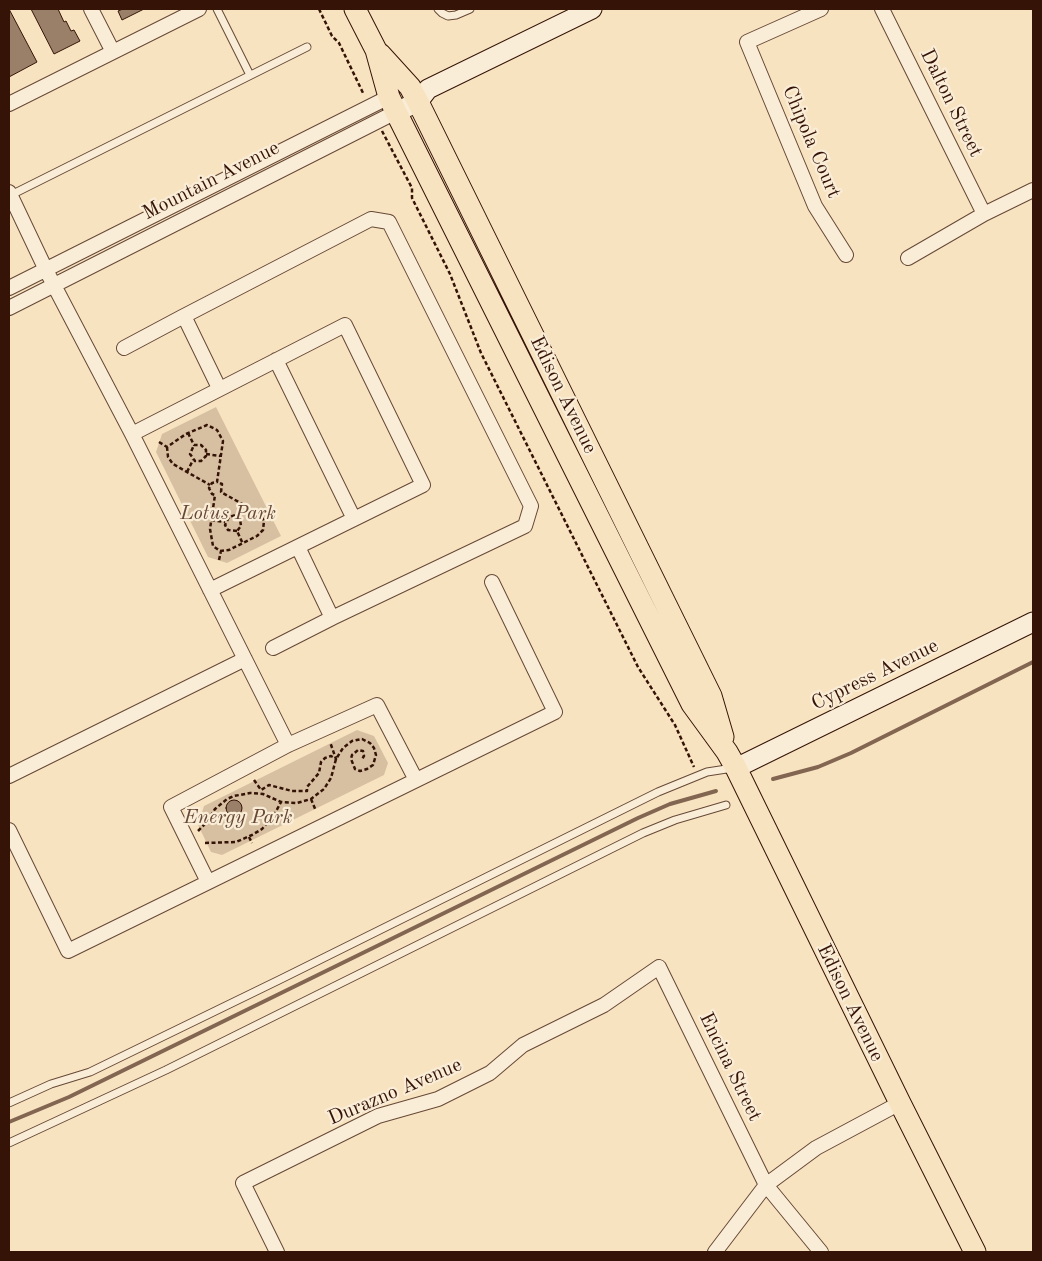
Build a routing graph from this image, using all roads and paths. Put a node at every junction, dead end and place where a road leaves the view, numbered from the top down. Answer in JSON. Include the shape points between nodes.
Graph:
{"nodes":[{"id":1,"x":92,"y":9,"type":"edge"},
{"id":2,"x":199,"y":9,"type":"edge"},
{"id":3,"x":217,"y":9,"type":"edge"},
{"id":4,"x":319,"y":9,"type":"edge"},
{"id":5,"x":356,"y":9,"type":"edge"},
{"id":6,"x":438,"y":9,"type":"edge"},
{"id":7,"x":470,"y":9,"type":"edge"},
{"id":8,"x":592,"y":9,"type":"edge"},
{"id":9,"x":821,"y":9,"type":"edge"},
{"id":10,"x":882,"y":9,"type":"edge"},
{"id":11,"x":307,"y":47,"type":"dead end"},
{"id":12,"x":376,"y":50,"type":"junction"},
{"id":13,"x":113,"y":52,"type":"junction"},
{"id":14,"x":250,"y":75,"type":"junction"},
{"id":15,"x":419,"y":93,"type":"junction"},
{"id":16,"x":364,"y":94,"type":"dead end"},
{"id":17,"x":9,"y":104,"type":"edge"},
{"id":18,"x":393,"y":105,"type":"junction"},
{"id":19,"x":384,"y":135,"type":"dead end"},
{"id":20,"x":1033,"y":190,"type":"edge"},
{"id":21,"x":9,"y":194,"type":"edge"},
{"id":22,"x":984,"y":214,"type":"junction"},
{"id":23,"x":846,"y":255,"type":"dead end"},
{"id":24,"x":908,"y":258,"type":"dead end"},
{"id":25,"x":46,"y":270,"type":"junction"},
{"id":26,"x":54,"y":285,"type":"junction"},
{"id":27,"x":9,"y":288,"type":"edge"},
{"id":28,"x":9,"y":308,"type":"edge"},
{"id":29,"x":184,"y":316,"type":"junction"},
{"id":30,"x":124,"y":348,"type":"dead end"},
{"id":31,"x":276,"y":360,"type":"junction"},
{"id":32,"x":219,"y":388,"type":"junction"},
{"id":33,"x":188,"y":433,"type":"junction"},
{"id":34,"x":132,"y":434,"type":"junction"},
{"id":35,"x":160,"y":442,"type":"dead end"},
{"id":36,"x":194,"y":445,"type":"junction"},
{"id":37,"x":167,"y":447,"type":"junction"},
{"id":38,"x":206,"y":454,"type":"junction"},
{"id":39,"x":220,"y":456,"type":"junction"},
{"id":40,"x":193,"y":460,"type":"junction"},
{"id":41,"x":187,"y":472,"type":"junction"},
{"id":42,"x":217,"y":482,"type":"junction"},
{"id":43,"x":210,"y":485,"type":"junction"},
{"id":44,"x":221,"y":492,"type":"junction"},
{"id":45,"x":216,"y":495,"type":"junction"},
{"id":46,"x":244,"y":504,"type":"junction"},
{"id":47,"x":238,"y":516,"type":"junction"},
{"id":48,"x":354,"y":519,"type":"junction"},
{"id":49,"x":211,"y":520,"type":"junction"},
{"id":50,"x":225,"y":522,"type":"junction"},
{"id":51,"x":237,"y":531,"type":"junction"},
{"id":52,"x":243,"y":544,"type":"junction"},
{"id":53,"x":298,"y":547,"type":"junction"},
{"id":54,"x":221,"y":551,"type":"junction"},
{"id":55,"x":219,"y":560,"type":"dead end"},
{"id":56,"x":492,"y":582,"type":"dead end"},
{"id":57,"x":210,"y":590,"type":"junction"},
{"id":58,"x":332,"y":618,"type":"junction"},
{"id":59,"x":1033,"y":622,"type":"edge"},
{"id":60,"x":273,"y":648,"type":"dead end"},
{"id":61,"x":245,"y":659,"type":"junction"},
{"id":62,"x":330,"y":742,"type":"dead end"},
{"id":63,"x":288,"y":745,"type":"junction"},
{"id":64,"x":336,"y":758,"type":"junction"},
{"id":65,"x":362,"y":760,"type":"dead end"},
{"id":66,"x":732,"y":760,"type":"junction"},
{"id":67,"x":9,"y":776,"type":"edge"},
{"id":68,"x":698,"y":776,"type":"junction"},
{"id":69,"x":254,"y":780,"type":"dead end"},
{"id":70,"x":416,"y":780,"type":"junction"},
{"id":71,"x":261,"y":792,"type":"junction"},
{"id":72,"x":311,"y":799,"type":"junction"},
{"id":73,"x":281,"y":802,"type":"junction"},
{"id":74,"x":726,"y":805,"type":"dead end"},
{"id":75,"x":316,"y":811,"type":"dead end"},
{"id":76,"x":9,"y":830,"type":"edge"},
{"id":77,"x":198,"y":831,"type":"dead end"},
{"id":78,"x":249,"y":836,"type":"junction"},
{"id":79,"x":205,"y":843,"type":"dead end"},
{"id":80,"x":252,"y":843,"type":"dead end"},
{"id":81,"x":208,"y":882,"type":"junction"},
{"id":82,"x":659,"y":966,"type":"joint"},
{"id":83,"x":9,"y":1103,"type":"edge"},
{"id":84,"x":900,"y":1103,"type":"junction"},
{"id":85,"x":9,"y":1144,"type":"edge"},
{"id":86,"x":766,"y":1185,"type":"junction"},
{"id":87,"x":278,"y":1252,"type":"edge"},
{"id":88,"x":715,"y":1252,"type":"edge"},
{"id":89,"x":822,"y":1252,"type":"edge"},
{"id":90,"x":975,"y":1252,"type":"edge"}],
"edges":[{"from":1,"to":13,"type":"street"},
{"from":2,"to":13,"type":"street"},
{"from":3,"to":14,"type":"lane"},
{"from":4,"to":16,"type":"path"},
{"from":5,"to":12,"type":"main road","name":"Edison Avenue"},
{"from":6,"to":7,"type":"lane","via":[[448,16]]},
{"from":8,"to":15,"type":"street","name":"Mountain Avenue"},
{"from":9,"to":23,"type":"street","name":"Chipola Court","via":[[747,42],[815,206]]},
{"from":10,"to":22,"type":"street","name":"Dalton Street"},
{"from":11,"to":14,"type":"lane"},
{"from":12,"to":15,"type":"main road","name":"Edison Avenue"},
{"from":12,"to":18,"type":"main road","name":"Edison Avenue"},
{"from":13,"to":17,"type":"street"},
{"from":14,"to":21,"type":"lane"},
{"from":15,"to":18,"type":"street","name":"Mountain Avenue"},
{"from":15,"to":66,"type":"main road","name":"Edison Avenue","via":[[711,696]]},
{"from":18,"to":25,"type":"street","name":"Mountain Avenue"},
{"from":18,"to":26,"type":"street","name":"Mountain Avenue"},
{"from":18,"to":66,"type":"main road","name":"Edison Avenue","via":[[692,704]]},
{"from":19,"to":68,"type":"path","via":[[412,188],[412,198],[450,274],[482,354],[638,667],[675,724]]},
{"from":20,"to":22,"type":"street"},
{"from":21,"to":25,"type":"street"},
{"from":22,"to":24,"type":"street"},
{"from":25,"to":26,"type":"street"},
{"from":25,"to":27,"type":"street","name":"Mountain Avenue"},
{"from":26,"to":28,"type":"street","name":"Mountain Avenue"},
{"from":26,"to":34,"type":"street"},
{"from":29,"to":30,"type":"street"},
{"from":29,"to":32,"type":"street"},
{"from":29,"to":58,"type":"street","via":[[371,219],[389,222],[531,506],[525,526]]},
{"from":31,"to":32,"type":"street"},
{"from":31,"to":48,"type":"street"},
{"from":31,"to":48,"type":"street","via":[[345,325],[423,485]]},
{"from":32,"to":34,"type":"street"},
{"from":33,"to":36,"type":"path"},
{"from":33,"to":37,"type":"path"},
{"from":33,"to":39,"type":"path","via":[[207,426],[217,430],[222,441]]},
{"from":34,"to":57,"type":"street"},
{"from":35,"to":37,"type":"path"},
{"from":36,"to":38,"type":"path","via":[[201,445]]},
{"from":36,"to":40,"type":"path","via":[[190,454]]},
{"from":37,"to":41,"type":"path","via":[[173,464]]},
{"from":38,"to":39,"type":"path"},
{"from":38,"to":40,"type":"path","via":[[200,461]]},
{"from":39,"to":42,"type":"path"},
{"from":40,"to":41,"type":"path"},
{"from":41,"to":43,"type":"path"},
{"from":42,"to":43,"type":"path"},
{"from":42,"to":44,"type":"path","via":[[222,484]]},
{"from":43,"to":45,"type":"path","via":[[212,494]]},
{"from":44,"to":45,"type":"path"},
{"from":44,"to":46,"type":"path"},
{"from":45,"to":49,"type":"path"},
{"from":46,"to":47,"type":"path"},
{"from":46,"to":52,"type":"path","via":[[260,514],[264,522],[263,530]]},
{"from":47,"to":50,"type":"path","via":[[229,517]]},
{"from":47,"to":51,"type":"path","via":[[241,526]]},
{"from":48,"to":53,"type":"street"},
{"from":49,"to":50,"type":"path"},
{"from":49,"to":54,"type":"path","via":[[213,546]]},
{"from":50,"to":51,"type":"path","via":[[228,530]]},
{"from":51,"to":52,"type":"path"},
{"from":52,"to":54,"type":"path"},
{"from":53,"to":57,"type":"street"},
{"from":53,"to":58,"type":"street"},
{"from":54,"to":55,"type":"path"},
{"from":56,"to":70,"type":"street","via":[[555,712]]},
{"from":57,"to":61,"type":"street"},
{"from":58,"to":60,"type":"street"},
{"from":59,"to":66,"type":"street","name":"Cypress Avenue"},
{"from":61,"to":63,"type":"street"},
{"from":61,"to":67,"type":"street"},
{"from":62,"to":64,"type":"path"},
{"from":63,"to":70,"type":"street","via":[[377,704]]},
{"from":63,"to":81,"type":"street","via":[[171,807]]},
{"from":64,"to":65,"type":"path","via":[[352,741],[362,739],[370,743],[376,755],[373,765],[367,769],[355,769],[352,755],[358,750],[363,751]]},
{"from":64,"to":71,"type":"path","via":[[331,756],[321,762],[319,773],[306,791],[269,785]]},
{"from":64,"to":72,"type":"path","via":[[331,778],[324,789]]},
{"from":66,"to":68,"type":"lane"},
{"from":66,"to":84,"type":"main road","name":"Edison Avenue"},
{"from":68,"to":83,"type":"lane","via":[[636,802],[90,1072],[51,1084]]},
{"from":69,"to":71,"type":"path"},
{"from":70,"to":81,"type":"street"},
{"from":71,"to":73,"type":"path"},
{"from":71,"to":77,"type":"path","via":[[227,799]]},
{"from":72,"to":73,"type":"path","via":[[297,804]]},
{"from":72,"to":75,"type":"path"},
{"from":73,"to":78,"type":"path","via":[[262,829]]},
{"from":74,"to":85,"type":"lane","via":[[643,833],[166,1070]]},
{"from":76,"to":81,"type":"street","via":[[68,951]]},
{"from":78,"to":79,"type":"path","via":[[236,842]]},
{"from":78,"to":80,"type":"path"},
{"from":82,"to":86,"type":"street","name":"Encina Street"},
{"from":82,"to":87,"type":"street","name":"Durazno Avenue","via":[[604,1006],[523,1044],[490,1073],[438,1099],[378,1116],[243,1183]]},
{"from":84,"to":86,"type":"street","via":[[816,1148]]},
{"from":84,"to":90,"type":"main road","name":"Edison Avenue"},
{"from":86,"to":88,"type":"street"},
{"from":86,"to":89,"type":"street","name":"Encina Street"}]}
